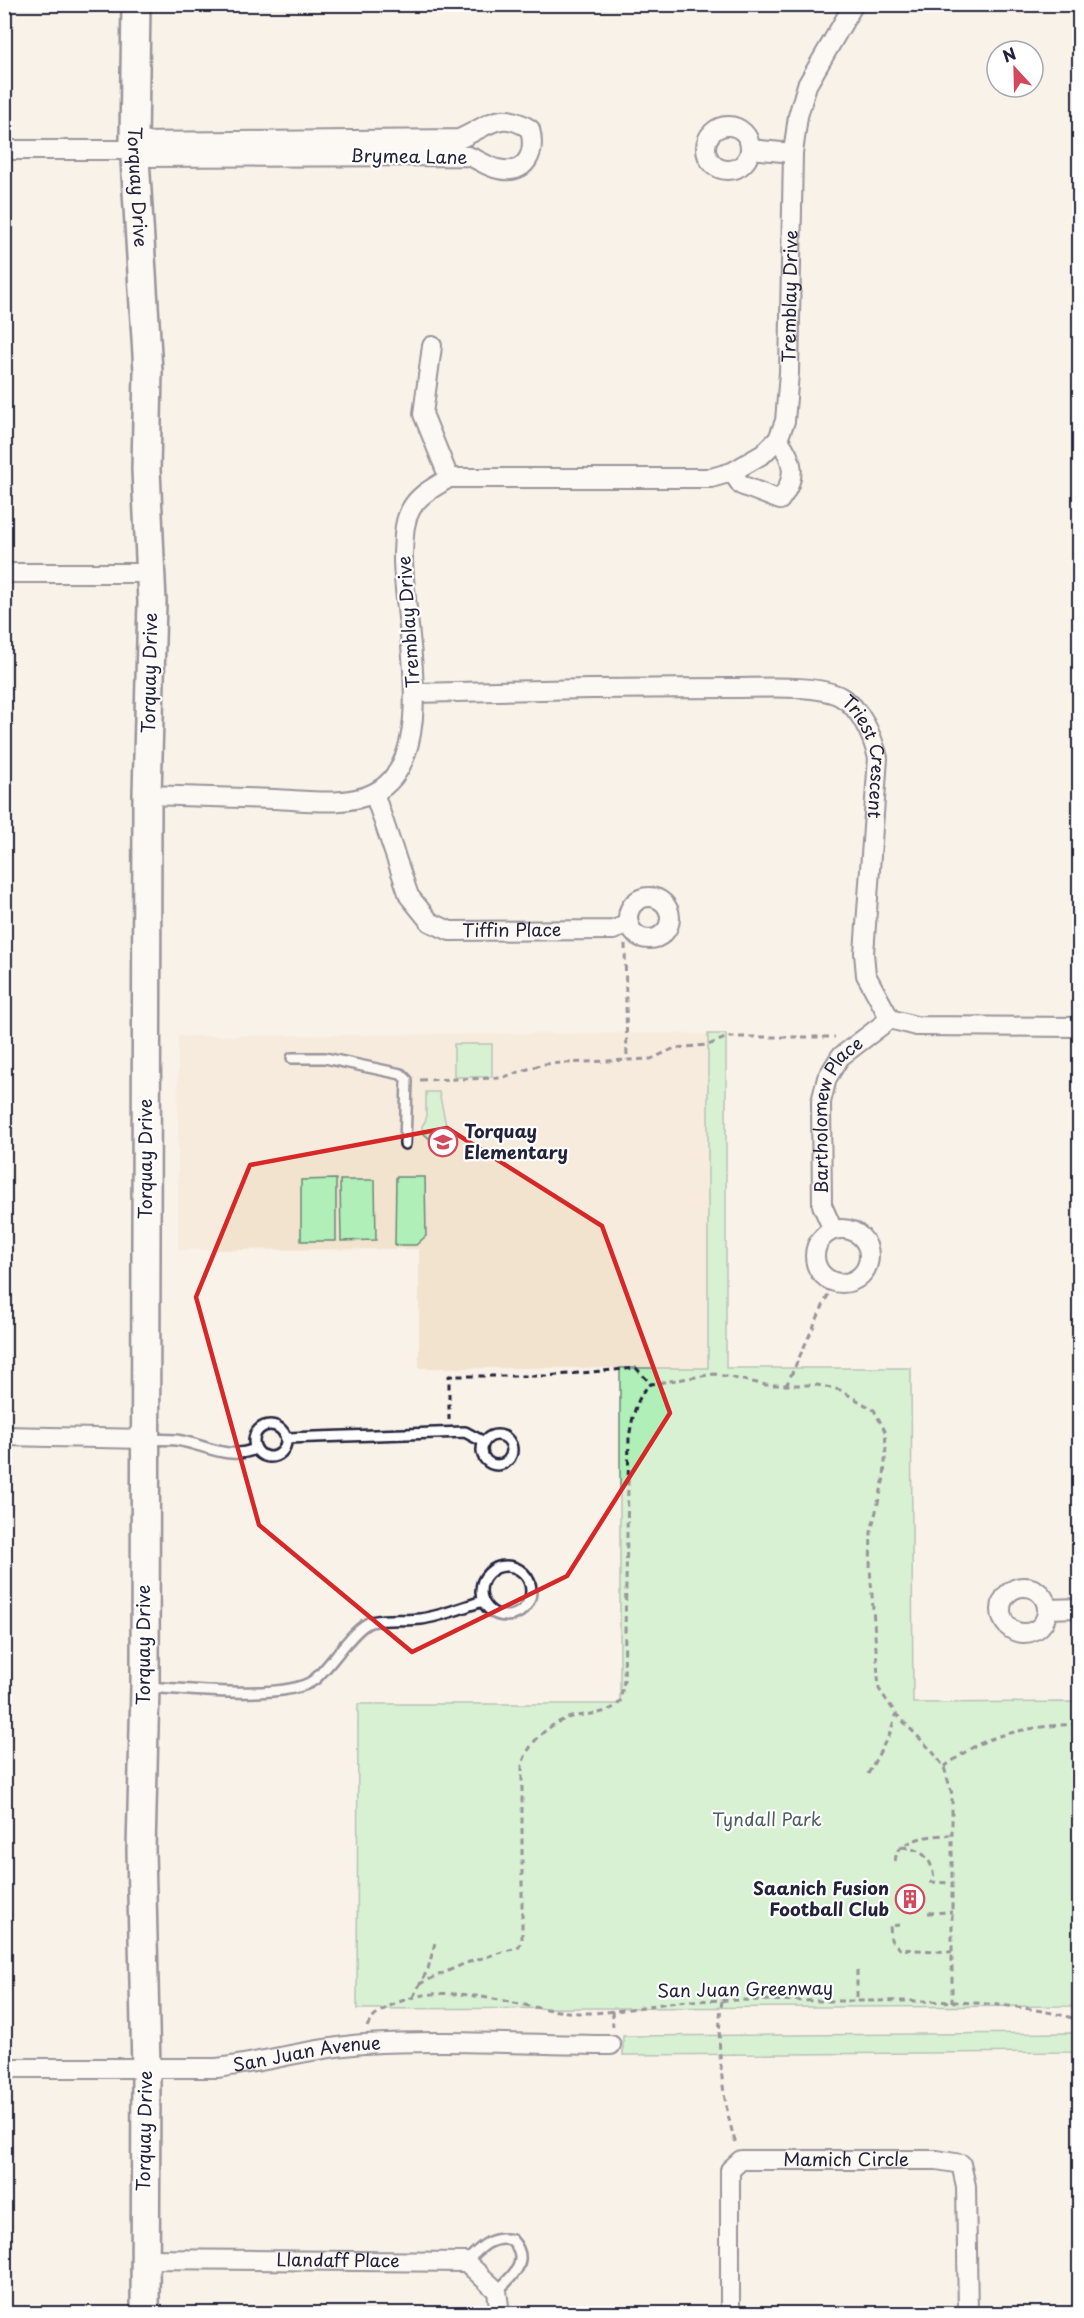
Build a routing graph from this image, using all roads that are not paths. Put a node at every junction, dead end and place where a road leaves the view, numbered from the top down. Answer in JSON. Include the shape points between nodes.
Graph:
{"nodes":[{"id":1,"x":136,"y":4,"type":"edge"},
{"id":2,"x":854,"y":4,"type":"edge"},
{"id":3,"x":134,"y":149,"type":"junction"},
{"id":4,"x":750,"y":149,"type":"dead end"},
{"id":5,"x":4,"y":150,"type":"edge"},
{"id":6,"x":793,"y":153,"type":"junction"},
{"id":7,"x":432,"y":346,"type":"dead end"},
{"id":8,"x":778,"y":439,"type":"junction"},
{"id":9,"x":732,"y":472,"type":"junction"},
{"id":10,"x":449,"y":478,"type":"junction"},
{"id":11,"x":4,"y":573,"type":"edge"},
{"id":12,"x":150,"y":573,"type":"junction"},
{"id":13,"x":415,"y":693,"type":"junction"},
{"id":14,"x":374,"y":793,"type":"junction"},
{"id":15,"x":147,"y":795,"type":"junction"},
{"id":16,"x":624,"y":926,"type":"road end"},
{"id":17,"x":890,"y":1018,"type":"junction"},
{"id":18,"x":1080,"y":1027,"type":"edge"},
{"id":19,"x":292,"y":1058,"type":"dead end"},
{"id":20,"x":405,"y":1144,"type":"dead end"},
{"id":21,"x":833,"y":1230,"type":"junction"},
{"id":22,"x":4,"y":1436,"type":"edge"},
{"id":23,"x":286,"y":1438,"type":"junction"},
{"id":24,"x":145,"y":1439,"type":"junction"},
{"id":25,"x":484,"y":1442,"type":"dead end"},
{"id":26,"x":255,"y":1449,"type":"junction"},
{"id":27,"x":483,"y":1601,"type":"junction"},
{"id":28,"x":1080,"y":1608,"type":"edge"},
{"id":29,"x":1047,"y":1609,"type":"dead end"},
{"id":30,"x":145,"y":1687,"type":"junction"},
{"id":31,"x":611,"y":2045,"type":"dead end"},
{"id":32,"x":4,"y":2068,"type":"edge"},
{"id":33,"x":146,"y":2069,"type":"junction"},
{"id":34,"x":143,"y":2259,"type":"junction"},
{"id":35,"x":466,"y":2262,"type":"junction"},
{"id":36,"x":497,"y":2291,"type":"junction"},
{"id":37,"x":145,"y":2313,"type":"edge"},
{"id":38,"x":500,"y":2313,"type":"edge"},
{"id":39,"x":730,"y":2313,"type":"edge"},
{"id":40,"x":968,"y":2313,"type":"edge"}],
"edges":[{"from":1,"to":3,"type":"street","name":"Torquay Drive"},
{"from":2,"to":6,"type":"street","name":"Tremblay Drive","via":[[807,85]]},
{"from":3,"to":3,"type":"street","name":"Brymea Lane","via":[[468,156],[499,170],[518,169],[530,158],[534,145],[531,129],[515,119],[498,119],[459,138]]},
{"from":3,"to":5,"type":"street"},
{"from":3,"to":12,"type":"street","name":"Torquay Drive","via":[[148,371]]},
{"from":4,"to":6,"type":"street"},
{"from":6,"to":8,"type":"street","name":"Tremblay Drive","via":[[789,373],[785,421]]},
{"from":7,"to":10,"type":"street","via":[[423,414]]},
{"from":8,"to":9,"type":"street"},
{"from":8,"to":9,"type":"street","via":[[790,454],[794,474],[780,500],[741,485]]},
{"from":9,"to":10,"type":"street","via":[[711,478]]},
{"from":10,"to":13,"type":"street","name":"Tremblay Drive","via":[[420,497],[404,525],[403,571]]},
{"from":11,"to":12,"type":"street"},
{"from":12,"to":15,"type":"street","name":"Torquay Drive"},
{"from":13,"to":14,"type":"street","name":"Tremblay Drive","via":[[408,752],[393,776]]},
{"from":13,"to":17,"type":"street","name":"Triest Crescent","via":[[614,687],[795,688],[842,697],[873,738],[878,758],[864,953],[866,975]]},
{"from":14,"to":15,"type":"street","via":[[340,801]]},
{"from":14,"to":16,"type":"street","name":"Tiffin Place","via":[[408,896],[430,921],[450,931],[613,930]]},
{"from":15,"to":24,"type":"street","name":"Torquay Drive"},
{"from":17,"to":18,"type":"street","via":[[916,1026]]},
{"from":17,"to":21,"type":"street","name":"Bartholomew Place","via":[[840,1057],[827,1078],[821,1102],[822,1205]]},
{"from":19,"to":20,"type":"lane","via":[[325,1058],[401,1074],[407,1080]]},
{"from":21,"to":21,"type":"street","name":"Bartholomew Place","via":[[851,1230],[869,1250],[866,1269],[853,1281],[834,1282],[820,1273],[814,1257],[819,1240]]},
{"from":22,"to":24,"type":"street"},
{"from":23,"to":25,"type":"lane","via":[[465,1432]]},
{"from":23,"to":26,"type":"lane","via":[[285,1448],[277,1456],[267,1458]]},
{"from":23,"to":26,"type":"lane","via":[[275,1426],[264,1426],[255,1432]]},
{"from":24,"to":26,"type":"lane","via":[[176,1440],[223,1454],[243,1454]]},
{"from":24,"to":30,"type":"street","name":"Torquay Drive"},
{"from":27,"to":27,"type":"lane","via":[[501,1616],[517,1614],[531,1595],[529,1579],[507,1565],[491,1570],[481,1584]]},
{"from":27,"to":30,"type":"lane","via":[[423,1619],[370,1622],[329,1666],[298,1688],[265,1691]]},
{"from":28,"to":29,"type":"street"},
{"from":30,"to":33,"type":"street","name":"Torquay Drive","via":[[141,1850]]},
{"from":31,"to":33,"type":"street","name":"San Juan Avenue","via":[[368,2044],[318,2049],[237,2066]]},
{"from":32,"to":33,"type":"street","name":"San Juan Avenue"},
{"from":33,"to":34,"type":"street","name":"Torquay Drive"},
{"from":34,"to":35,"type":"street","name":"Llandaff Place"},
{"from":34,"to":37,"type":"street","name":"Torquay Drive"},
{"from":35,"to":36,"type":"street"},
{"from":35,"to":36,"type":"lane","via":[[490,2241],[512,2240],[521,2254],[521,2263]]},
{"from":36,"to":38,"type":"street"},
{"from":39,"to":40,"type":"street","name":"Mamich Circle","via":[[730,2170],[741,2160],[936,2160],[961,2164],[966,2186]]}]}
